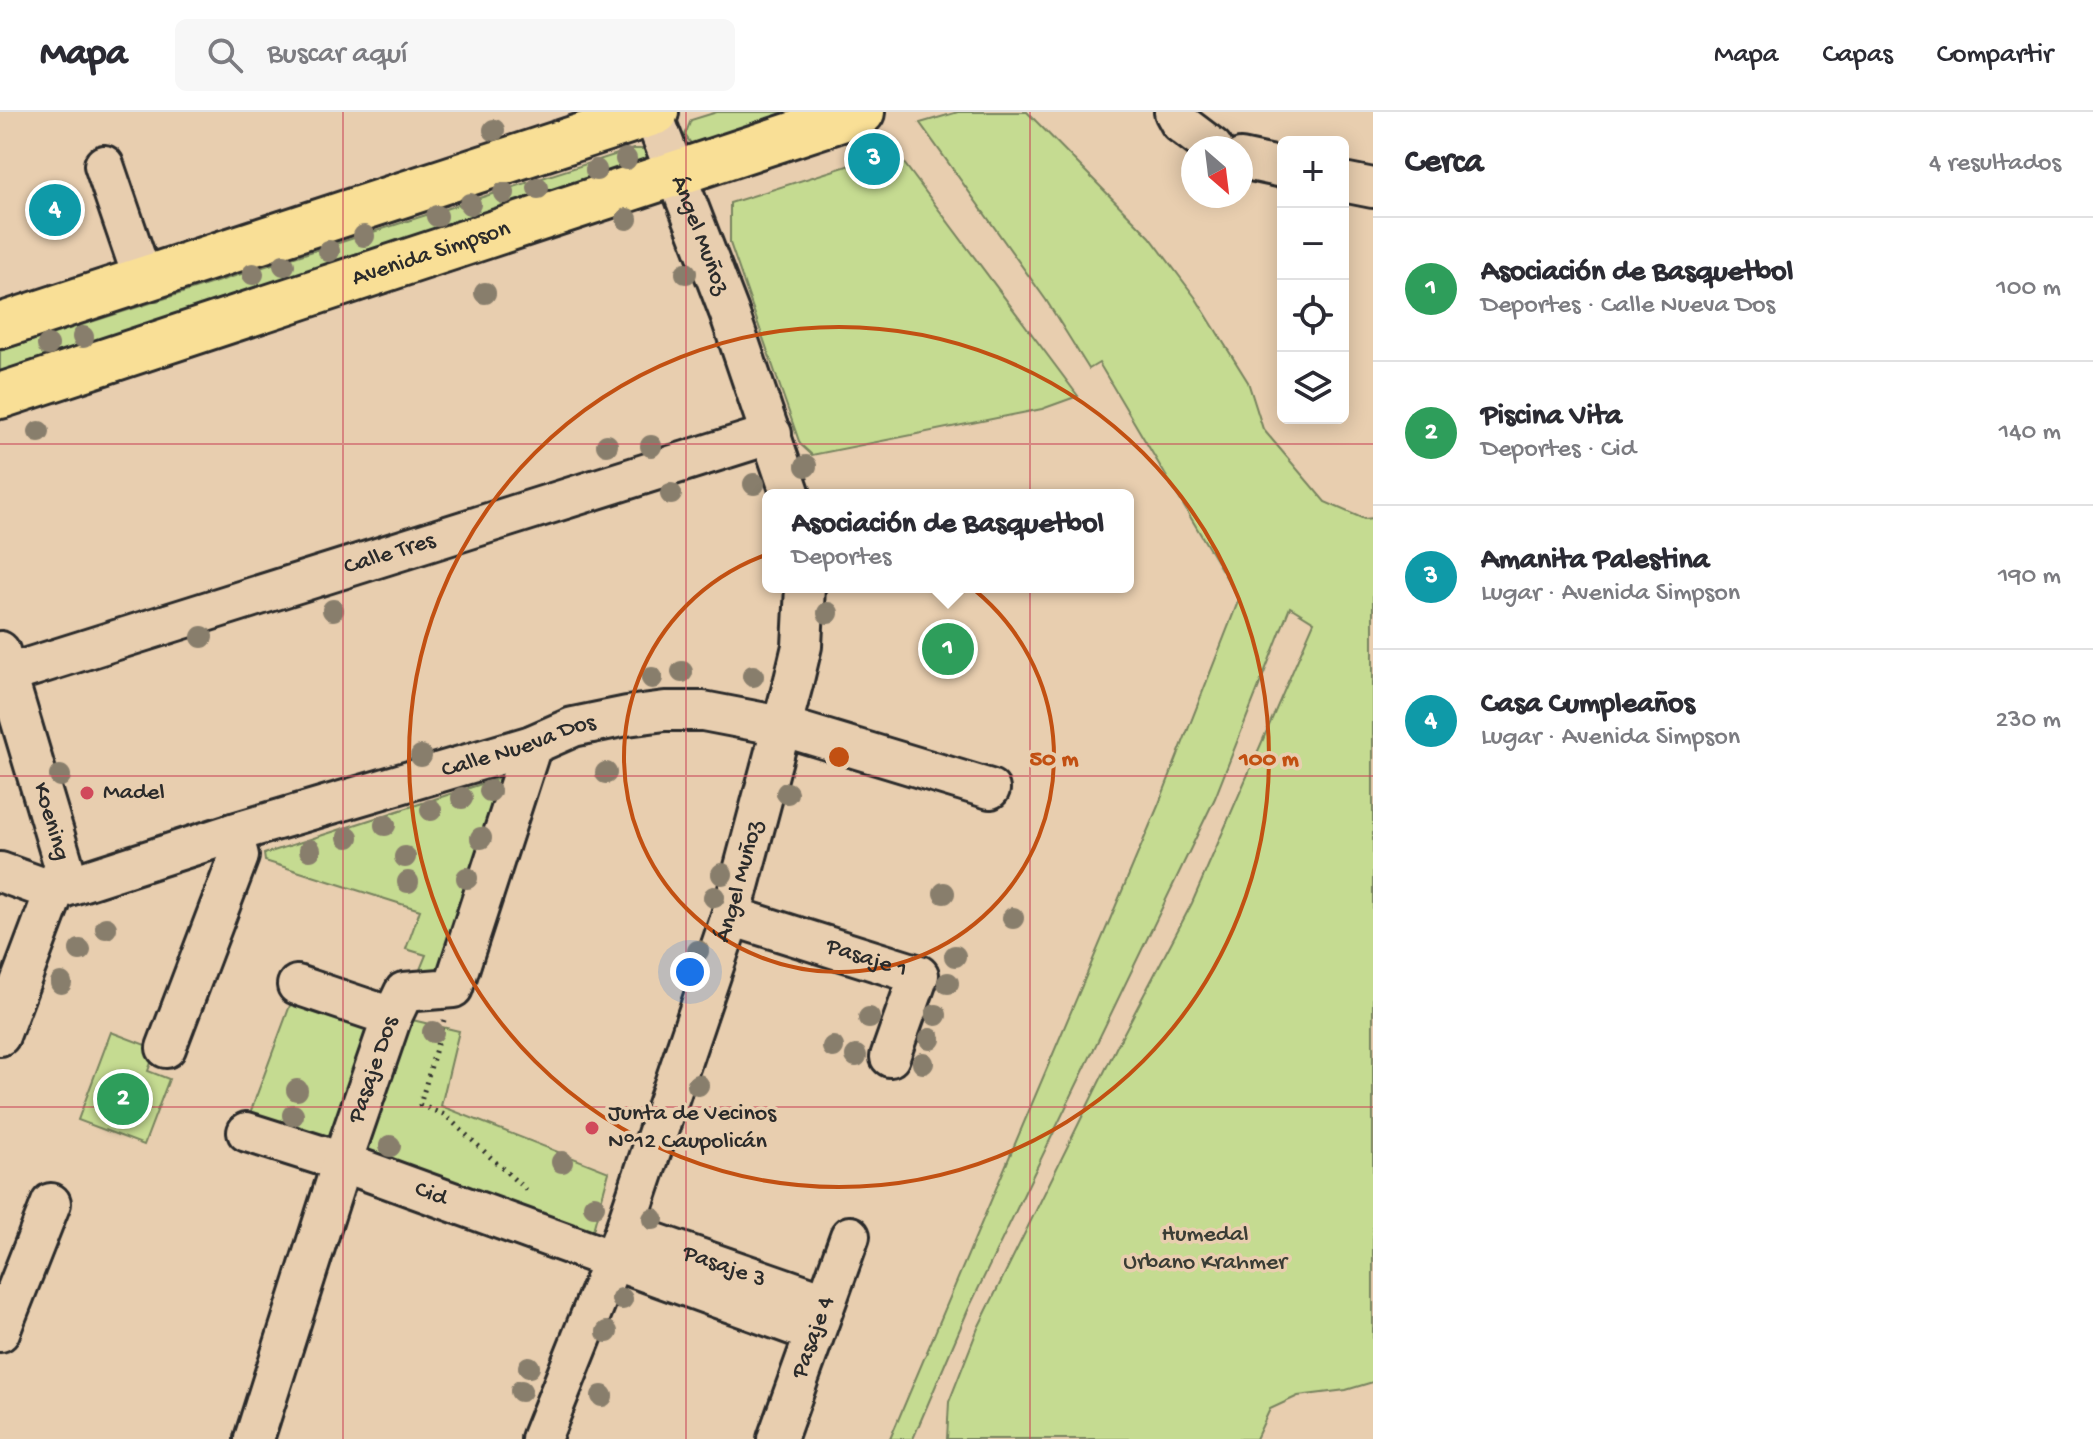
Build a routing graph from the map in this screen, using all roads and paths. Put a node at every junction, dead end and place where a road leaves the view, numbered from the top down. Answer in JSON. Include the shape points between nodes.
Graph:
{"nodes":[{"id":1,"x":654,"y":112,"type":"edge"},
{"id":2,"x":862,"y":112,"type":"edge"},
{"id":3,"x":1174,"y":112,"type":"edge"},
{"id":4,"x":1197,"y":136,"type":"edge"},
{"id":5,"x":1253,"y":162,"type":"edge"},
{"id":6,"x":104,"y":165,"type":"dead end"},
{"id":7,"x":1277,"y":167,"type":"edge"},
{"id":8,"x":677,"y":174,"type":"junction"},
{"id":9,"x":1349,"y":183,"type":"edge"},
{"id":10,"x":1373,"y":188,"type":"edge"},
{"id":11,"x":143,"y":279,"type":"junction"},
{"id":12,"x":0,"y":326,"type":"edge"},
{"id":13,"x":0,"y":396,"type":"edge"},
{"id":14,"x":772,"y":434,"type":"junction"},
{"id":15,"x":789,"y":489,"type":"edge"},
{"id":16,"x":805,"y":593,"type":"edge"},
{"id":17,"x":4,"y":663,"type":"edge"},
{"id":18,"x":781,"y":726,"type":"junction"},
{"id":19,"x":532,"y":745,"type":"junction"},
{"id":20,"x":990,"y":789,"type":"dead end"},
{"id":21,"x":233,"y":833,"type":"junction"},
{"id":22,"x":0,"y":872,"type":"edge"},
{"id":23,"x":53,"y":891,"type":"junction"},
{"id":24,"x":731,"y":916,"type":"junction"},
{"id":25,"x":297,"y":985,"type":"dead end"},
{"id":26,"x":453,"y":988,"type":"junction"},
{"id":27,"x":392,"y":1017,"type":"junction"},
{"id":28,"x":0,"y":1036,"type":"edge"},
{"id":29,"x":166,"y":1048,"type":"dead end"},
{"id":30,"x":890,"y":1057,"type":"dead end"},
{"id":31,"x":247,"y":1132,"type":"dead end"},
{"id":32,"x":342,"y":1162,"type":"junction"},
{"id":33,"x":533,"y":1197,"type":"dead end"},
{"id":34,"x":51,"y":1203,"type":"dead end"},
{"id":35,"x":850,"y":1236,"type":"dead end"},
{"id":36,"x":619,"y":1246,"type":"junction"},
{"id":37,"x":820,"y":1317,"type":"junction"},
{"id":38,"x":0,"y":1332,"type":"edge"},
{"id":39,"x":254,"y":1439,"type":"edge"},
{"id":40,"x":541,"y":1439,"type":"edge"},
{"id":41,"x":777,"y":1439,"type":"edge"}],
"edges":[{"from":1,"to":8,"type":"street","name":"Ángel Muñoz"},
{"from":1,"to":11,"type":"main road"},
{"from":2,"to":8,"type":"main road","name":"Avenida Simpson"},
{"from":3,"to":4,"type":"street"},
{"from":5,"to":7,"type":"street"},
{"from":6,"to":11,"type":"street"},
{"from":8,"to":13,"type":"main road","name":"Avenida Simpson"},
{"from":8,"to":14,"type":"street","name":"Ángel Muñoz"},
{"from":9,"to":10,"type":"street"},
{"from":11,"to":12,"type":"main road"},
{"from":14,"to":15,"type":"street","name":"Ángel Muñoz"},
{"from":14,"to":17,"type":"street","name":"Calle Tres"},
{"from":16,"to":18,"type":"street","name":"Ángel Muñoz","via":[[802,646]]},
{"from":17,"to":23,"type":"street","name":"Koening","via":[[64,866]]},
{"from":18,"to":19,"type":"street","name":"Calle Nueva Dos","via":[[703,711],[665,711],[573,727]]},
{"from":18,"to":20,"type":"street","name":"Calle Nueva Dos"},
{"from":18,"to":24,"type":"street","name":"Ángel Muñoz"},
{"from":19,"to":21,"type":"street","name":"Calle Nueva Dos"},
{"from":19,"to":26,"type":"street"},
{"from":21,"to":23,"type":"street","name":"Calle Nueva Dos"},
{"from":21,"to":29,"type":"street","via":[[239,856]]},
{"from":22,"to":23,"type":"street"},
{"from":23,"to":28,"type":"street","name":"Koening"},
{"from":24,"to":30,"type":"street","name":"Pasaje 1","via":[[919,975]]},
{"from":24,"to":36,"type":"street","name":"Ángel Muñoz"},
{"from":25,"to":27,"type":"street"},
{"from":26,"to":27,"type":"street","name":"Pasaje Dos","via":[[404,992]]},
{"from":26,"to":33,"type":"path","via":[[420,1105],[445,1115]]},
{"from":27,"to":32,"type":"street","name":"Pasaje Dos"},
{"from":31,"to":32,"type":"street","name":"Cid"},
{"from":32,"to":36,"type":"street","name":"Cid"},
{"from":32,"to":39,"type":"street","name":"Pasaje Dos"},
{"from":34,"to":38,"type":"street"},
{"from":35,"to":37,"type":"street","name":"Pasaje 4"},
{"from":36,"to":37,"type":"street","name":"Pasaje 3"},
{"from":36,"to":40,"type":"street","name":"Ángel Muñoz"},
{"from":37,"to":41,"type":"street","name":"Pasaje 4"}]}
